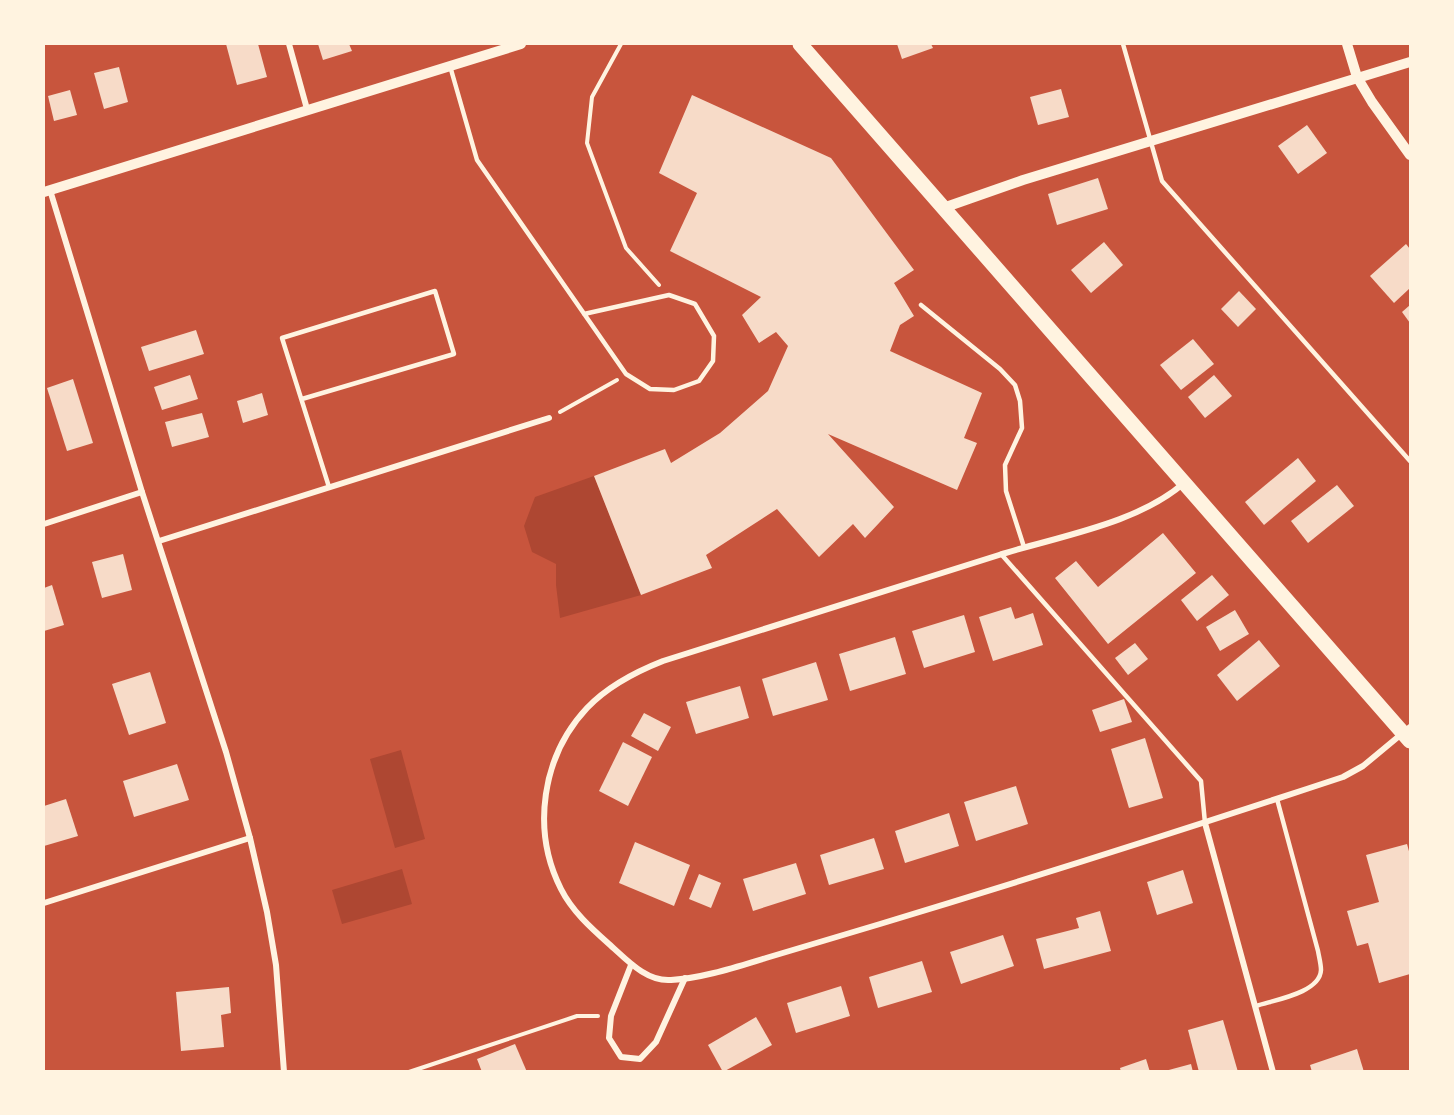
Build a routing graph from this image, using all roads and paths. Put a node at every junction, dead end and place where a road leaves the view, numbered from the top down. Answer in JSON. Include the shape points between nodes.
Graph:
{"nodes":[{"id":1,"x":289,"y":44,"type":"edge"},
{"id":2,"x":522,"y":44,"type":"edge"},
{"id":3,"x":621,"y":44,"type":"edge"},
{"id":4,"x":800,"y":44,"type":"edge"},
{"id":5,"x":1123,"y":44,"type":"edge"},
{"id":6,"x":1347,"y":44,"type":"edge"},
{"id":7,"x":1410,"y":62,"type":"edge"},
{"id":8,"x":450,"y":66,"type":"junction"},
{"id":9,"x":1357,"y":77,"type":"junction"},
{"id":10,"x":307,"y":110,"type":"junction"},
{"id":11,"x":1150,"y":141,"type":"junction"},
{"id":12,"x":1410,"y":154,"type":"edge"},
{"id":13,"x":47,"y":191,"type":"edge"},
{"id":14,"x":943,"y":208,"type":"junction"},
{"id":15,"x":669,"y":296,"type":"junction"},
{"id":16,"x":921,"y":305,"type":"dead end"},
{"id":17,"x":584,"y":314,"type":"junction"},
{"id":18,"x":626,"y":374,"type":"junction"},
{"id":19,"x":302,"y":399,"type":"junction"},
{"id":20,"x":549,"y":418,"type":"joint"},
{"id":21,"x":1410,"y":461,"type":"edge"},
{"id":22,"x":1184,"y":482,"type":"junction"},
{"id":23,"x":329,"y":487,"type":"junction"},
{"id":24,"x":142,"y":492,"type":"junction"},
{"id":25,"x":44,"y":524,"type":"edge"},
{"id":26,"x":159,"y":541,"type":"junction"},
{"id":27,"x":1024,"y":547,"type":"junction"},
{"id":28,"x":1000,"y":554,"type":"junction"},
{"id":29,"x":1408,"y":734,"type":"edge"},
{"id":30,"x":1277,"y":799,"type":"junction"},
{"id":31,"x":1205,"y":823,"type":"junction"},
{"id":32,"x":250,"y":838,"type":"junction"},
{"id":33,"x":44,"y":903,"type":"edge"},
{"id":34,"x":631,"y":965,"type":"junction"},
{"id":35,"x":685,"y":978,"type":"junction"},
{"id":36,"x":1256,"y":1006,"type":"junction"},
{"id":37,"x":611,"y":1016,"type":"junction"},
{"id":38,"x":284,"y":1071,"type":"edge"},
{"id":39,"x":409,"y":1071,"type":"edge"},
{"id":40,"x":1273,"y":1071,"type":"edge"}],
"edges":[{"from":1,"to":10,"type":"street"},
{"from":2,"to":8,"type":"street"},
{"from":3,"to":15,"type":"path","via":[[592,98],[587,143],[626,248]]},
{"from":4,"to":14,"type":"main road"},
{"from":5,"to":11,"type":"lane"},
{"from":6,"to":9,"type":"street"},
{"from":7,"to":9,"type":"street"},
{"from":8,"to":10,"type":"street"},
{"from":8,"to":17,"type":"lane","via":[[477,160]]},
{"from":9,"to":11,"type":"street"},
{"from":9,"to":12,"type":"street"},
{"from":10,"to":13,"type":"street"},
{"from":11,"to":14,"type":"street"},
{"from":11,"to":21,"type":"lane","via":[[1162,182]]},
{"from":13,"to":24,"type":"street"},
{"from":14,"to":22,"type":"main road"},
{"from":15,"to":17,"type":"lane"},
{"from":15,"to":18,"type":"lane","via":[[695,304],[714,336],[713,361],[699,381],[674,390],[650,389]]},
{"from":16,"to":27,"type":"lane","via":[[1015,385],[1022,428],[1005,465],[1006,491]]},
{"from":17,"to":18,"type":"lane"},
{"from":18,"to":20,"type":"path"},
{"from":19,"to":19,"type":"lane","via":[[454,354],[435,291],[282,338]]},
{"from":19,"to":23,"type":"lane"},
{"from":20,"to":23,"type":"street"},
{"from":22,"to":27,"type":"street","via":[[1157,503],[1134,514]]},
{"from":22,"to":29,"type":"main road"},
{"from":23,"to":26,"type":"street"},
{"from":24,"to":25,"type":"street"},
{"from":24,"to":26,"type":"street"},
{"from":26,"to":32,"type":"street"},
{"from":27,"to":28,"type":"street"},
{"from":28,"to":31,"type":"lane","via":[[1201,781]]},
{"from":28,"to":34,"type":"street","via":[[663,661],[627,677],[587,708],[559,748],[546,785],[544,826],[550,862],[572,906]]},
{"from":29,"to":30,"type":"street","via":[[1343,777]]},
{"from":30,"to":31,"type":"street"},
{"from":30,"to":36,"type":"lane","via":[[1321,971],[1317,981],[1306,990]]},
{"from":31,"to":35,"type":"street","via":[[742,965]]},
{"from":31,"to":36,"type":"street"},
{"from":32,"to":33,"type":"street"},
{"from":32,"to":38,"type":"street","via":[[276,965]]},
{"from":34,"to":35,"type":"street","via":[[655,978]]},
{"from":34,"to":37,"type":"street"},
{"from":35,"to":37,"type":"street","via":[[656,1042],[640,1059],[621,1057],[609,1038]]},
{"from":36,"to":40,"type":"street"},
{"from":37,"to":39,"type":"path","via":[[577,1016]]}]}
